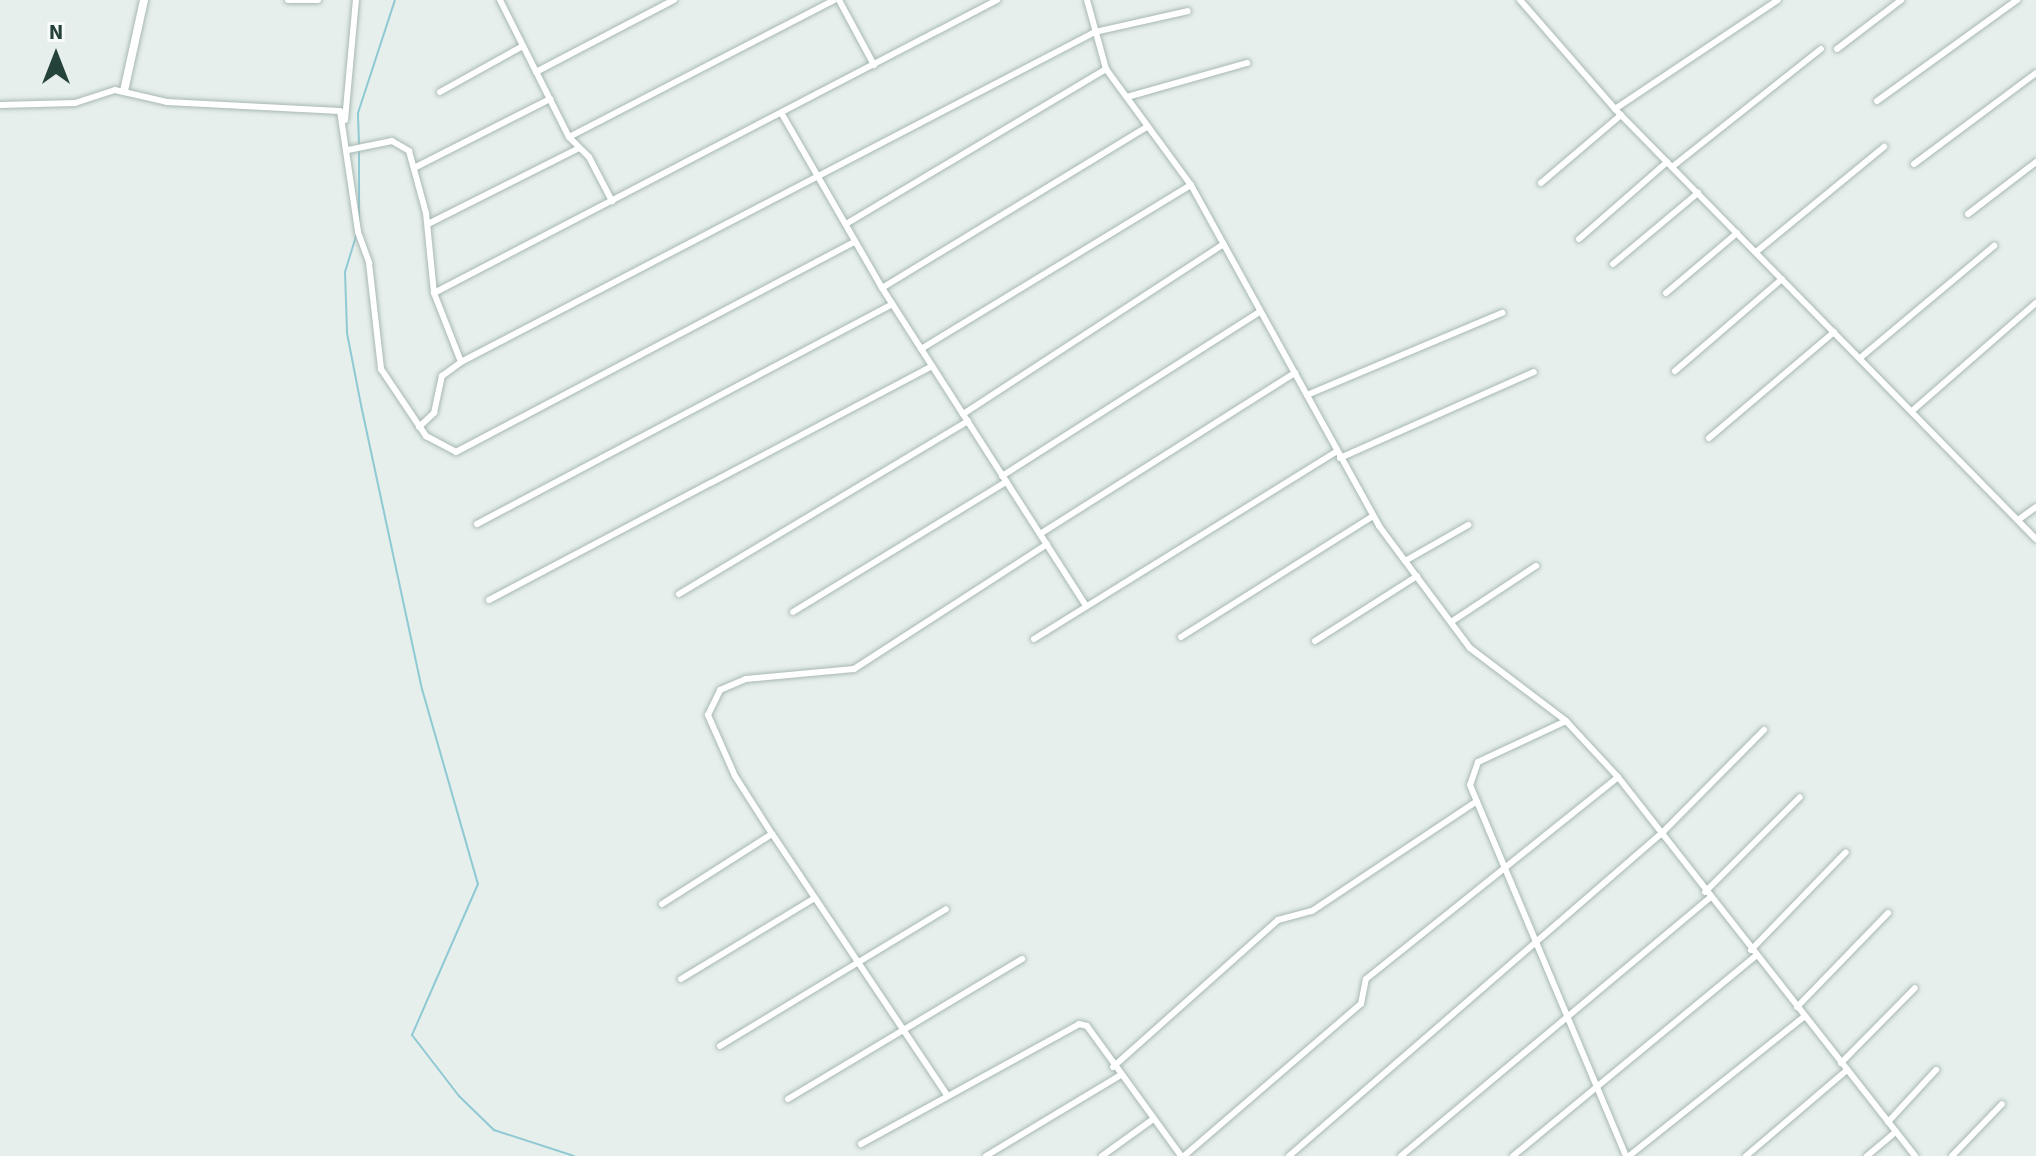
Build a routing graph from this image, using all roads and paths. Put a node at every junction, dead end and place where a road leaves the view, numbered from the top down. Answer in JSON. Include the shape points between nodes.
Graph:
{"nodes":[{"id":1,"x":144,"y":0,"type":"edge"},
{"id":2,"x":288,"y":0,"type":"edge"},
{"id":3,"x":318,"y":0,"type":"edge"},
{"id":4,"x":356,"y":0,"type":"edge"},
{"id":5,"x":510,"y":0,"type":"edge"},
{"id":6,"x":674,"y":0,"type":"edge"},
{"id":7,"x":837,"y":0,"type":"edge"},
{"id":8,"x":997,"y":0,"type":"edge"},
{"id":9,"x":1087,"y":0,"type":"edge"},
{"id":10,"x":1520,"y":0,"type":"edge"},
{"id":11,"x":1778,"y":0,"type":"edge"},
{"id":12,"x":1901,"y":0,"type":"edge"},
{"id":13,"x":2017,"y":0,"type":"edge"},
{"id":14,"x":501,"y":2,"type":"edge"},
{"id":15,"x":1188,"y":11,"type":"dead end"},
{"id":16,"x":1095,"y":32,"type":"junction"},
{"id":17,"x":523,"y":46,"type":"junction"},
{"id":18,"x":1821,"y":49,"type":"dead end"},
{"id":19,"x":1837,"y":49,"type":"dead end"},
{"id":20,"x":1247,"y":63,"type":"dead end"},
{"id":21,"x":874,"y":65,"type":"junction"},
{"id":22,"x":1106,"y":69,"type":"junction"},
{"id":23,"x":536,"y":72,"type":"junction"},
{"id":24,"x":2036,"y":73,"type":"edge"},
{"id":25,"x":124,"y":91,"type":"junction"},
{"id":26,"x":440,"y":92,"type":"dead end"},
{"id":27,"x":1127,"y":97,"type":"junction"},
{"id":28,"x":550,"y":99,"type":"junction"},
{"id":29,"x":1877,"y":101,"type":"dead end"},
{"id":30,"x":0,"y":105,"type":"edge"},
{"id":31,"x":1615,"y":109,"type":"junction"},
{"id":32,"x":782,"y":114,"type":"junction"},
{"id":33,"x":1621,"y":115,"type":"junction"},
{"id":34,"x":345,"y":121,"type":"junction"},
{"id":35,"x":1148,"y":126,"type":"junction"},
{"id":36,"x":569,"y":137,"type":"junction"},
{"id":37,"x":1884,"y":147,"type":"dead end"},
{"id":38,"x":579,"y":148,"type":"junction"},
{"id":39,"x":348,"y":150,"type":"junction"},
{"id":40,"x":2036,"y":162,"type":"edge"},
{"id":41,"x":1914,"y":164,"type":"dead end"},
{"id":42,"x":1670,"y":165,"type":"junction"},
{"id":43,"x":414,"y":168,"type":"junction"},
{"id":44,"x":819,"y":177,"type":"junction"},
{"id":45,"x":1541,"y":183,"type":"dead end"},
{"id":46,"x":1191,"y":185,"type":"junction"},
{"id":47,"x":1698,"y":193,"type":"junction"},
{"id":48,"x":612,"y":201,"type":"junction"},
{"id":49,"x":1968,"y":214,"type":"dead end"},
{"id":50,"x":428,"y":224,"type":"junction"},
{"id":51,"x":846,"y":224,"type":"junction"},
{"id":52,"x":1737,"y":233,"type":"junction"},
{"id":53,"x":1579,"y":239,"type":"dead end"},
{"id":54,"x":855,"y":242,"type":"junction"},
{"id":55,"x":1224,"y":244,"type":"junction"},
{"id":56,"x":1994,"y":246,"type":"dead end"},
{"id":57,"x":1756,"y":252,"type":"junction"},
{"id":58,"x":1613,"y":264,"type":"dead end"},
{"id":59,"x":1782,"y":279,"type":"junction"},
{"id":60,"x":882,"y":288,"type":"junction"},
{"id":61,"x":434,"y":293,"type":"junction"},
{"id":62,"x":1666,"y":293,"type":"dead end"},
{"id":63,"x":2036,"y":303,"type":"edge"},
{"id":64,"x":892,"y":304,"type":"junction"},
{"id":65,"x":1259,"y":312,"type":"junction"},
{"id":66,"x":1502,"y":313,"type":"dead end"},
{"id":67,"x":1834,"y":332,"type":"junction"},
{"id":68,"x":921,"y":349,"type":"junction"},
{"id":69,"x":1860,"y":358,"type":"junction"},
{"id":70,"x":461,"y":362,"type":"junction"},
{"id":71,"x":932,"y":366,"type":"junction"},
{"id":72,"x":1675,"y":371,"type":"dead end"},
{"id":73,"x":1534,"y":372,"type":"dead end"},
{"id":74,"x":1295,"y":373,"type":"junction"},
{"id":75,"x":1307,"y":395,"type":"junction"},
{"id":76,"x":1912,"y":411,"type":"junction"},
{"id":77,"x":963,"y":414,"type":"junction"},
{"id":78,"x":968,"y":421,"type":"junction"},
{"id":79,"x":419,"y":427,"type":"junction"},
{"id":80,"x":1709,"y":438,"type":"dead end"},
{"id":81,"x":1338,"y":455,"type":"junction"},
{"id":82,"x":1004,"y":479,"type":"junction"},
{"id":83,"x":2036,"y":507,"type":"edge"},
{"id":84,"x":1373,"y":516,"type":"junction"},
{"id":85,"x":2018,"y":520,"type":"junction"},
{"id":86,"x":477,"y":524,"type":"dead end"},
{"id":87,"x":1468,"y":525,"type":"dead end"},
{"id":88,"x":1040,"y":534,"type":"junction"},
{"id":89,"x":2036,"y":539,"type":"edge"},
{"id":90,"x":1047,"y":544,"type":"junction"},
{"id":91,"x":1405,"y":561,"type":"junction"},
{"id":92,"x":1536,"y":566,"type":"dead end"},
{"id":93,"x":1417,"y":576,"type":"junction"},
{"id":94,"x":679,"y":594,"type":"dead end"},
{"id":95,"x":489,"y":600,"type":"dead end"},
{"id":96,"x":1086,"y":606,"type":"junction"},
{"id":97,"x":793,"y":612,"type":"dead end"},
{"id":98,"x":1451,"y":622,"type":"junction"},
{"id":99,"x":1181,"y":637,"type":"dead end"},
{"id":100,"x":1034,"y":639,"type":"dead end"},
{"id":101,"x":1315,"y":641,"type":"dead end"},
{"id":102,"x":1566,"y":721,"type":"junction"},
{"id":103,"x":1764,"y":730,"type":"dead end"},
{"id":104,"x":1618,"y":777,"type":"junction"},
{"id":105,"x":1800,"y":797,"type":"dead end"},
{"id":106,"x":1477,"y":801,"type":"junction"},
{"id":107,"x":772,"y":834,"type":"junction"},
{"id":108,"x":1660,"y":835,"type":"junction"},
{"id":109,"x":1846,"y":852,"type":"dead end"},
{"id":110,"x":1505,"y":866,"type":"junction"},
{"id":111,"x":1708,"y":895,"type":"junction"},
{"id":112,"x":813,"y":899,"type":"junction"},
{"id":113,"x":662,"y":904,"type":"dead end"},
{"id":114,"x":946,"y":909,"type":"dead end"},
{"id":115,"x":1888,"y":913,"type":"dead end"},
{"id":116,"x":1536,"y":940,"type":"junction"},
{"id":117,"x":1753,"y":953,"type":"junction"},
{"id":118,"x":1022,"y":959,"type":"dead end"},
{"id":119,"x":858,"y":963,"type":"junction"},
{"id":120,"x":681,"y":979,"type":"dead end"},
{"id":121,"x":1915,"y":988,"type":"dead end"},
{"id":122,"x":1797,"y":1007,"type":"junction"},
{"id":123,"x":1567,"y":1016,"type":"junction"},
{"id":124,"x":1804,"y":1017,"type":"junction"},
{"id":125,"x":905,"y":1030,"type":"junction"},
{"id":126,"x":720,"y":1046,"type":"dead end"},
{"id":127,"x":1841,"y":1063,"type":"junction"},
{"id":128,"x":1113,"y":1067,"type":"junction"},
{"id":129,"x":1847,"y":1070,"type":"junction"},
{"id":130,"x":1936,"y":1070,"type":"dead end"},
{"id":131,"x":1119,"y":1076,"type":"junction"},
{"id":132,"x":1595,"y":1087,"type":"junction"},
{"id":133,"x":947,"y":1095,"type":"junction"},
{"id":134,"x":788,"y":1099,"type":"dead end"},
{"id":135,"x":2002,"y":1104,"type":"dead end"},
{"id":136,"x":1152,"y":1120,"type":"junction"},
{"id":137,"x":1888,"y":1122,"type":"junction"},
{"id":138,"x":1896,"y":1132,"type":"junction"},
{"id":139,"x":861,"y":1144,"type":"dead end"},
{"id":140,"x":986,"y":1156,"type":"edge"},
{"id":141,"x":1102,"y":1156,"type":"edge"},
{"id":142,"x":1182,"y":1156,"type":"edge"},
{"id":143,"x":1289,"y":1156,"type":"edge"},
{"id":144,"x":1401,"y":1156,"type":"edge"},
{"id":145,"x":1513,"y":1156,"type":"edge"},
{"id":146,"x":1627,"y":1156,"type":"edge"},
{"id":147,"x":1746,"y":1156,"type":"edge"},
{"id":148,"x":1867,"y":1156,"type":"edge"},
{"id":149,"x":1915,"y":1156,"type":"edge"},
{"id":150,"x":1952,"y":1156,"type":"edge"}],
"edges":[{"from":1,"to":25,"type":"street"},
{"from":2,"to":3,"type":"street"},
{"from":4,"to":34,"type":"street"},
{"from":5,"to":14,"type":"street"},
{"from":6,"to":23,"type":"street"},
{"from":7,"to":21,"type":"street"},
{"from":7,"to":36,"type":"street"},
{"from":8,"to":21,"type":"street"},
{"from":9,"to":16,"type":"street"},
{"from":10,"to":31,"type":"street"},
{"from":11,"to":31,"type":"street"},
{"from":12,"to":19,"type":"street"},
{"from":13,"to":29,"type":"street"},
{"from":14,"to":17,"type":"street"},
{"from":15,"to":16,"type":"street"},
{"from":16,"to":22,"type":"street"},
{"from":16,"to":44,"type":"street"},
{"from":17,"to":23,"type":"street"},
{"from":17,"to":26,"type":"street"},
{"from":18,"to":42,"type":"street"},
{"from":20,"to":27,"type":"street"},
{"from":21,"to":32,"type":"street"},
{"from":22,"to":27,"type":"street"},
{"from":22,"to":51,"type":"street"},
{"from":23,"to":28,"type":"street"},
{"from":24,"to":41,"type":"street"},
{"from":25,"to":30,"type":"street","via":[[75,103]]},
{"from":25,"to":34,"type":"street","via":[[167,102],[328,106],[340,111]]},
{"from":27,"to":35,"type":"street"},
{"from":28,"to":36,"type":"street"},
{"from":28,"to":43,"type":"street"},
{"from":31,"to":33,"type":"street"},
{"from":32,"to":44,"type":"street"},
{"from":32,"to":48,"type":"street"},
{"from":33,"to":42,"type":"street"},
{"from":33,"to":45,"type":"street"},
{"from":34,"to":39,"type":"street"},
{"from":35,"to":46,"type":"street"},
{"from":35,"to":60,"type":"street"},
{"from":36,"to":38,"type":"street"},
{"from":37,"to":57,"type":"street"},
{"from":38,"to":48,"type":"street"},
{"from":38,"to":50,"type":"street"},
{"from":39,"to":43,"type":"street","via":[[392,141],[409,151]]},
{"from":39,"to":79,"type":"street","via":[[381,369]]},
{"from":40,"to":49,"type":"street"},
{"from":42,"to":47,"type":"street"},
{"from":42,"to":53,"type":"street"},
{"from":43,"to":50,"type":"street"},
{"from":44,"to":51,"type":"street"},
{"from":44,"to":70,"type":"street"},
{"from":46,"to":55,"type":"street"},
{"from":46,"to":68,"type":"street"},
{"from":47,"to":52,"type":"street"},
{"from":47,"to":58,"type":"street"},
{"from":48,"to":61,"type":"street"},
{"from":50,"to":61,"type":"street"},
{"from":51,"to":54,"type":"street"},
{"from":52,"to":57,"type":"street"},
{"from":52,"to":62,"type":"street"},
{"from":54,"to":60,"type":"street"},
{"from":54,"to":79,"type":"street","via":[[465,449],[443,449]]},
{"from":55,"to":65,"type":"street"},
{"from":55,"to":77,"type":"street"},
{"from":56,"to":69,"type":"street"},
{"from":57,"to":59,"type":"street"},
{"from":59,"to":67,"type":"street"},
{"from":59,"to":72,"type":"street"},
{"from":60,"to":64,"type":"street"},
{"from":61,"to":70,"type":"street"},
{"from":63,"to":76,"type":"street"},
{"from":64,"to":68,"type":"street"},
{"from":64,"to":86,"type":"street"},
{"from":65,"to":74,"type":"street"},
{"from":65,"to":82,"type":"street"},
{"from":66,"to":75,"type":"street"},
{"from":67,"to":69,"type":"street"},
{"from":67,"to":80,"type":"street"},
{"from":68,"to":71,"type":"street"},
{"from":69,"to":76,"type":"street"},
{"from":70,"to":79,"type":"street","via":[[442,376],[434,413]]},
{"from":71,"to":77,"type":"street"},
{"from":71,"to":95,"type":"street"},
{"from":73,"to":81,"type":"street"},
{"from":74,"to":75,"type":"street"},
{"from":74,"to":88,"type":"street"},
{"from":75,"to":81,"type":"street"},
{"from":76,"to":85,"type":"street"},
{"from":77,"to":78,"type":"street"},
{"from":78,"to":82,"type":"street"},
{"from":78,"to":94,"type":"street"},
{"from":81,"to":84,"type":"street"},
{"from":81,"to":96,"type":"street"},
{"from":82,"to":88,"type":"street"},
{"from":82,"to":97,"type":"street"},
{"from":83,"to":85,"type":"street"},
{"from":84,"to":91,"type":"street"},
{"from":84,"to":99,"type":"street"},
{"from":85,"to":89,"type":"street"},
{"from":87,"to":91,"type":"street"},
{"from":88,"to":90,"type":"street"},
{"from":90,"to":96,"type":"street"},
{"from":90,"to":107,"type":"street","via":[[854,669],[746,679],[720,690],[708,715],[735,776]]},
{"from":91,"to":93,"type":"street"},
{"from":92,"to":98,"type":"street"},
{"from":93,"to":98,"type":"street"},
{"from":93,"to":101,"type":"street"},
{"from":96,"to":100,"type":"street"},
{"from":98,"to":102,"type":"street","via":[[1470,648]]},
{"from":102,"to":104,"type":"street"},
{"from":102,"to":106,"type":"street","via":[[1478,762],[1470,785]]},
{"from":103,"to":108,"type":"street"},
{"from":104,"to":108,"type":"street"},
{"from":104,"to":110,"type":"street"},
{"from":105,"to":111,"type":"street"},
{"from":106,"to":110,"type":"street"},
{"from":106,"to":128,"type":"street","via":[[1312,911],[1278,920]]},
{"from":107,"to":112,"type":"street"},
{"from":107,"to":113,"type":"street"},
{"from":108,"to":111,"type":"street"},
{"from":108,"to":116,"type":"street"},
{"from":109,"to":117,"type":"street"},
{"from":110,"to":116,"type":"street"},
{"from":110,"to":142,"type":"street","via":[[1366,979],[1361,1004]]},
{"from":111,"to":117,"type":"street"},
{"from":111,"to":123,"type":"street"},
{"from":112,"to":119,"type":"street"},
{"from":112,"to":120,"type":"street"},
{"from":114,"to":119,"type":"street"},
{"from":115,"to":122,"type":"street"},
{"from":116,"to":123,"type":"street"},
{"from":116,"to":143,"type":"street"},
{"from":117,"to":122,"type":"street"},
{"from":117,"to":132,"type":"street"},
{"from":118,"to":125,"type":"street"},
{"from":119,"to":125,"type":"street"},
{"from":119,"to":126,"type":"street"},
{"from":121,"to":127,"type":"street"},
{"from":122,"to":124,"type":"street"},
{"from":123,"to":132,"type":"street"},
{"from":123,"to":144,"type":"street"},
{"from":124,"to":127,"type":"street"},
{"from":124,"to":146,"type":"street"},
{"from":125,"to":133,"type":"street"},
{"from":125,"to":134,"type":"street"},
{"from":127,"to":129,"type":"street"},
{"from":128,"to":131,"type":"street"},
{"from":128,"to":133,"type":"street","via":[[1087,1026],[1070,1025]]},
{"from":129,"to":137,"type":"street"},
{"from":129,"to":147,"type":"street"},
{"from":130,"to":137,"type":"street"},
{"from":131,"to":136,"type":"street"},
{"from":131,"to":140,"type":"street"},
{"from":132,"to":145,"type":"street"},
{"from":132,"to":146,"type":"street"},
{"from":133,"to":139,"type":"street"},
{"from":135,"to":150,"type":"street"},
{"from":136,"to":141,"type":"street"},
{"from":136,"to":142,"type":"street"},
{"from":137,"to":138,"type":"street"},
{"from":138,"to":148,"type":"street"},
{"from":138,"to":149,"type":"street"}]}
